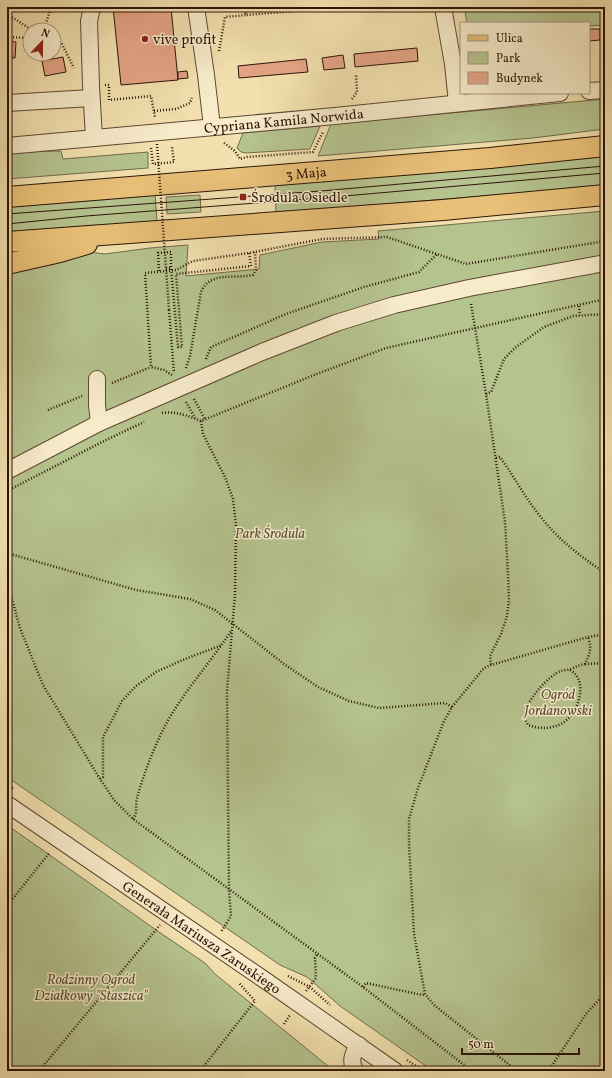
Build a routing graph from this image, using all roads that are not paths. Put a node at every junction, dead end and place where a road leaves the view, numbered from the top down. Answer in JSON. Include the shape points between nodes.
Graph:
{"nodes":[{"id":1,"x":92,"y":7,"type":"edge"},
{"id":2,"x":196,"y":7,"type":"edge"},
{"id":3,"x":443,"y":7,"type":"edge"},
{"id":4,"x":605,"y":90,"type":"edge"},
{"id":5,"x":590,"y":91,"type":"edge"},
{"id":6,"x":550,"y":94,"type":"edge"},
{"id":7,"x":91,"y":98,"type":"junction"},
{"id":8,"x":457,"y":103,"type":"junction"},
{"id":9,"x":7,"y":104,"type":"edge"},
{"id":10,"x":212,"y":127,"type":"junction"},
{"id":11,"x":94,"y":138,"type":"junction"},
{"id":12,"x":7,"y":146,"type":"edge"},
{"id":13,"x":605,"y":146,"type":"edge"},
{"id":14,"x":605,"y":195,"type":"edge"},
{"id":15,"x":7,"y":197,"type":"edge"},
{"id":16,"x":120,"y":233,"type":"junction"},
{"id":17,"x":7,"y":242,"type":"edge"},
{"id":18,"x":605,"y":263,"type":"edge"},
{"id":19,"x":7,"y":264,"type":"edge"},
{"id":20,"x":97,"y":379,"type":"dead end"},
{"id":21,"x":99,"y":423,"type":"junction"},
{"id":22,"x":7,"y":471,"type":"edge"},
{"id":23,"x":7,"y":804,"type":"edge"},
{"id":24,"x":358,"y":1045,"type":"junction"},
{"id":25,"x":355,"y":1071,"type":"edge"},
{"id":26,"x":396,"y":1071,"type":"edge"}],
"edges":[{"from":1,"to":7,"type":"street","via":[[89,21]]},
{"from":2,"to":10,"type":"street"},
{"from":3,"to":8,"type":"street"},
{"from":4,"to":5,"type":"street"},
{"from":6,"to":8,"type":"street","name":"Cypriana Kamila Norwida"},
{"from":7,"to":9,"type":"street"},
{"from":7,"to":11,"type":"street"},
{"from":8,"to":10,"type":"street","name":"Cypriana Kamila Norwida"},
{"from":10,"to":11,"type":"street","name":"Cypriana Kamila Norwida"},
{"from":11,"to":12,"type":"street","name":"Cypriana Kamila Norwida"},
{"from":13,"to":15,"type":"main road","name":"3 Maja","via":[[490,158]]},
{"from":14,"to":16,"type":"main road","via":[[443,210]]},
{"from":16,"to":17,"type":"main road"},
{"from":16,"to":19,"type":"main road","via":[[60,252]]},
{"from":18,"to":21,"type":"street","via":[[469,288],[394,305],[336,323],[262,352]]},
{"from":20,"to":21,"type":"street"},
{"from":21,"to":22,"type":"street"},
{"from":23,"to":24,"type":"street","name":"Generała Mariusza Zaruskiego"},
{"from":24,"to":25,"type":"street","via":[[352,1058]]},
{"from":24,"to":26,"type":"street","name":"Generała Mariusza Zaruskiego"}]}
